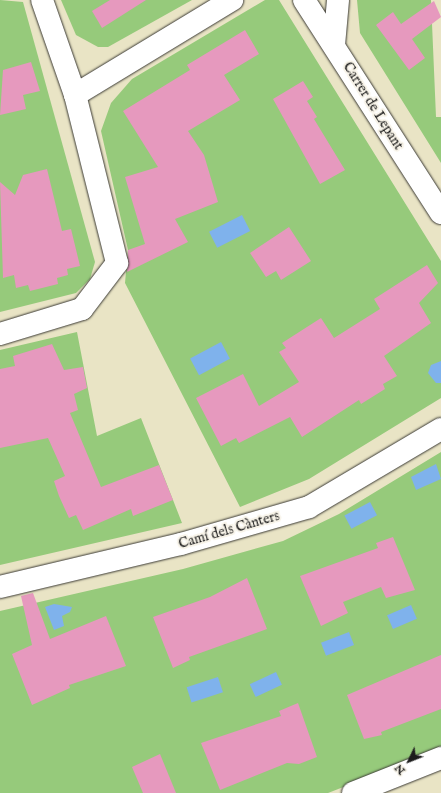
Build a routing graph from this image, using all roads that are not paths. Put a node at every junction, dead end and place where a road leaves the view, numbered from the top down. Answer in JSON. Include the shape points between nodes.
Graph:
{"nodes":[{"id":1,"x":42,"y":0,"type":"edge"},
{"id":2,"x":232,"y":0,"type":"edge"},
{"id":3,"x":304,"y":0,"type":"edge"},
{"id":4,"x":338,"y":0,"type":"edge"},
{"id":5,"x":334,"y":45,"type":"junction"},
{"id":6,"x":75,"y":95,"type":"junction"},
{"id":7,"x":441,"y":213,"type":"edge"},
{"id":8,"x":0,"y":334,"type":"edge"},
{"id":9,"x":441,"y":429,"type":"edge"},
{"id":10,"x":0,"y":587,"type":"edge"},
{"id":11,"x":441,"y":758,"type":"edge"},
{"id":12,"x":353,"y":793,"type":"edge"}],
"edges":[{"from":1,"to":6,"type":"street"},
{"from":2,"to":6,"type":"street"},
{"from":3,"to":5,"type":"street","name":"Carrer de Lepant"},
{"from":4,"to":5,"type":"street"},
{"from":5,"to":7,"type":"street","name":"Carrer de Lepant"},
{"from":6,"to":8,"type":"street","via":[[117,263],[82,309]]},
{"from":9,"to":10,"type":"street","name":"Camí dels Cànters","via":[[309,507],[181,544]]},
{"from":11,"to":12,"type":"street"}]}
